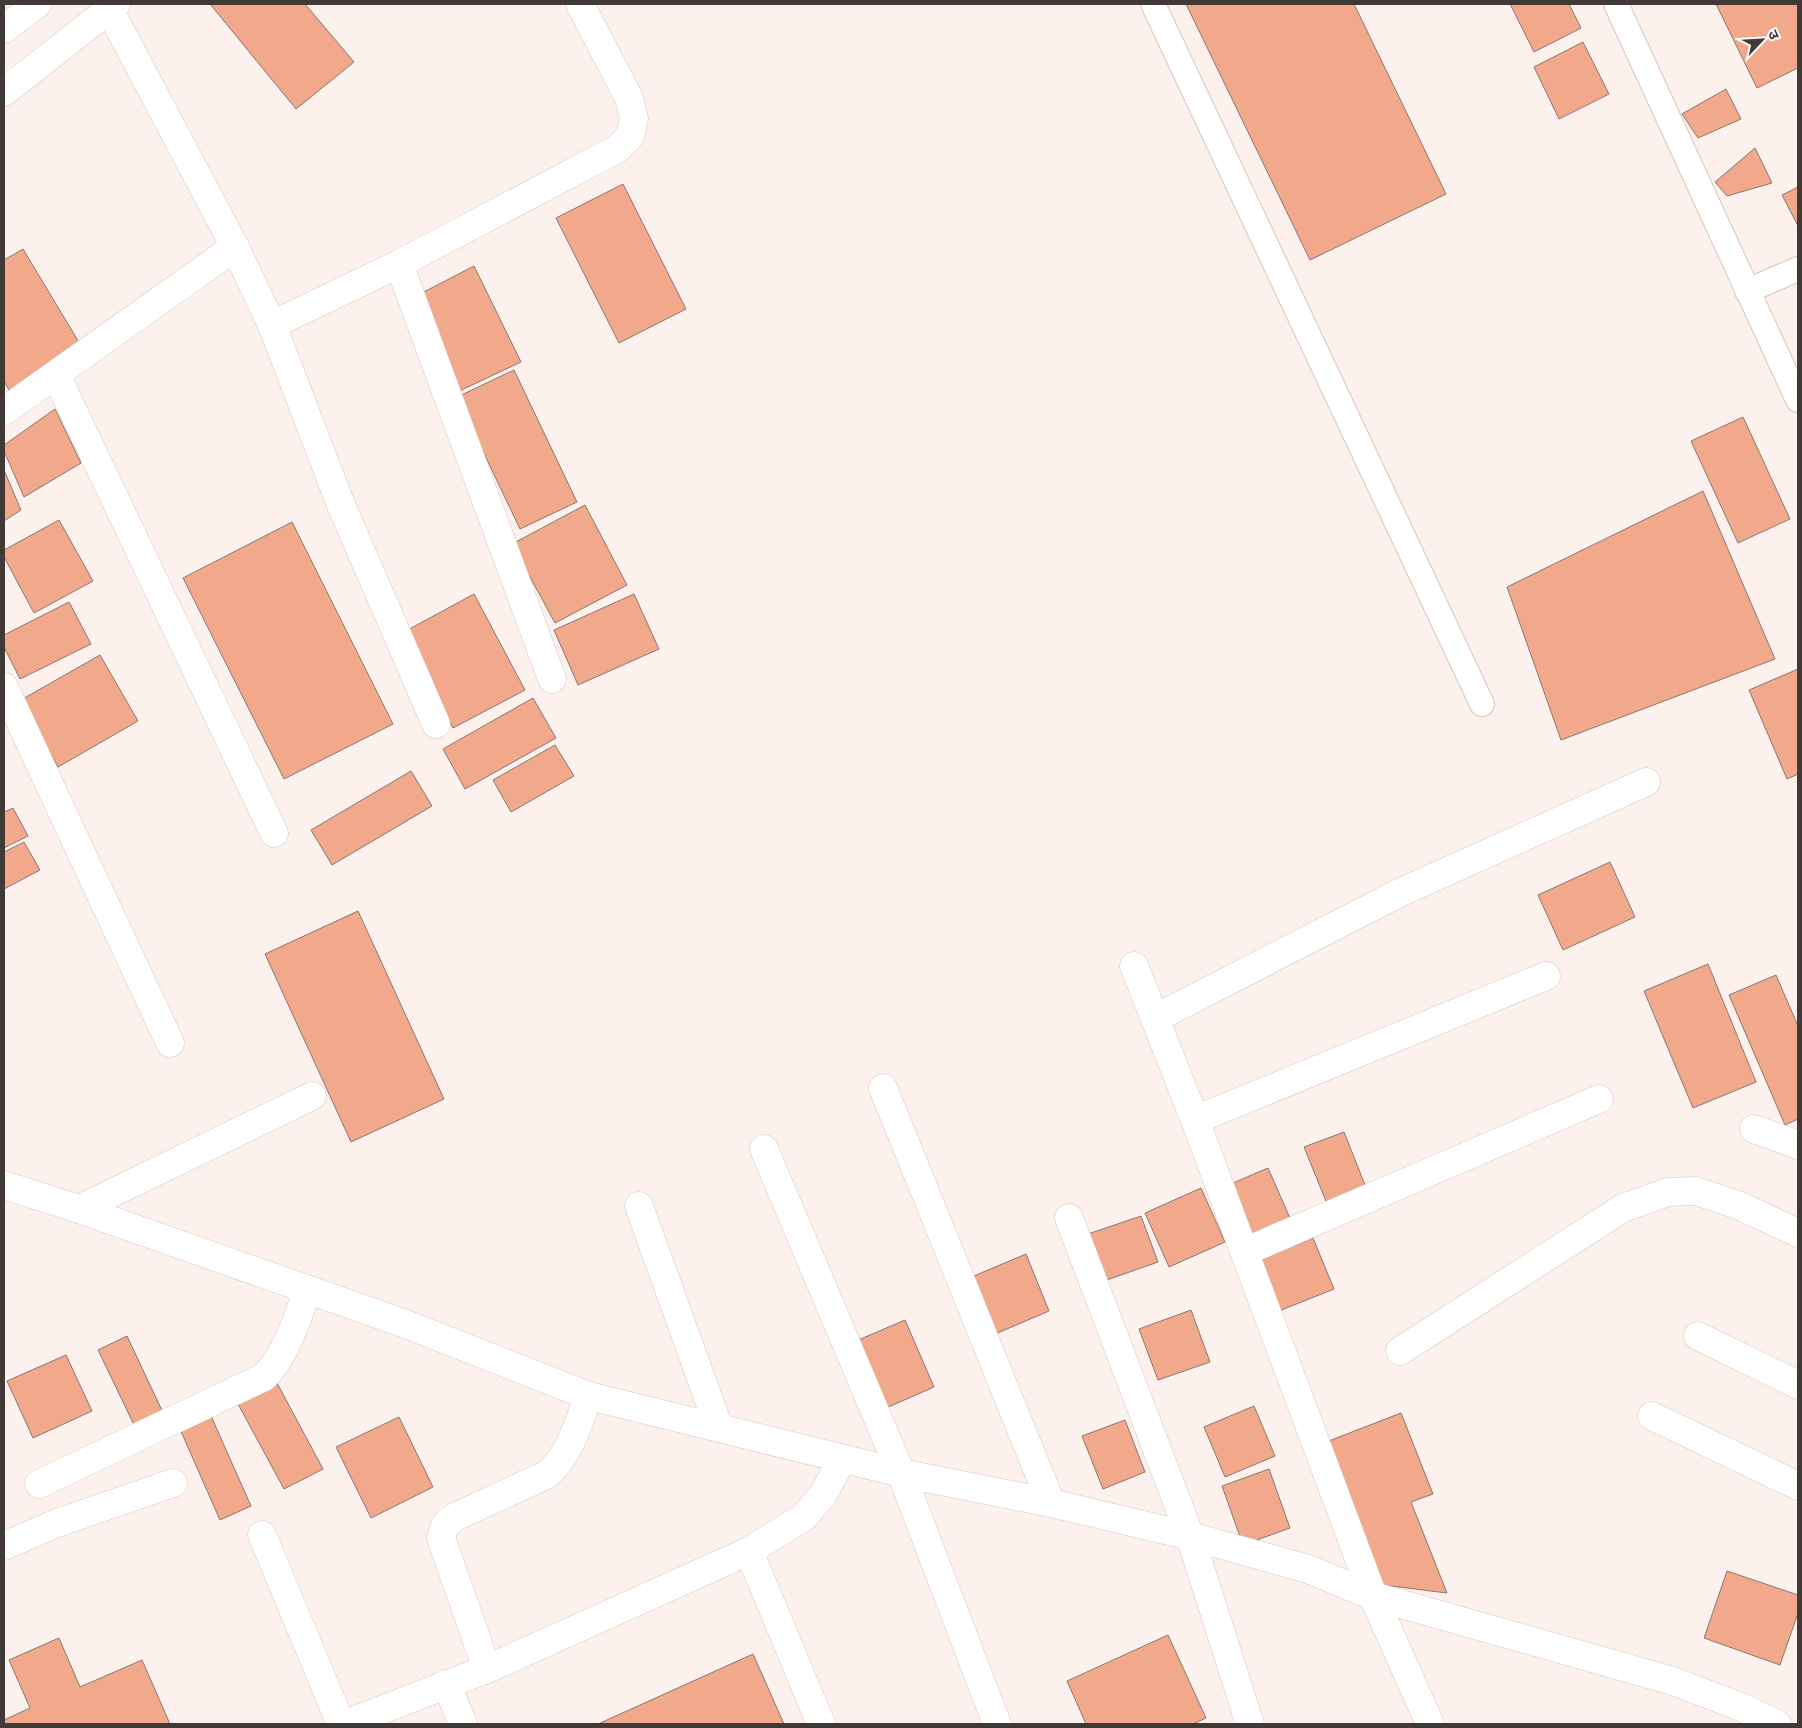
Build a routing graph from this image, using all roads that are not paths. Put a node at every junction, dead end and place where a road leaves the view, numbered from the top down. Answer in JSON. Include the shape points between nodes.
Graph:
{"nodes":[{"id":1,"x":37,"y":4,"type":"edge"},
{"id":2,"x":580,"y":4,"type":"edge"},
{"id":3,"x":1153,"y":4,"type":"edge"},
{"id":4,"x":1616,"y":4,"type":"edge"},
{"id":5,"x":113,"y":6,"type":"edge"},
{"id":6,"x":4,"y":29,"type":"edge"},
{"id":7,"x":4,"y":92,"type":"edge"},
{"id":8,"x":235,"y":247,"type":"junction"},
{"id":9,"x":398,"y":264,"type":"junction"},
{"id":10,"x":1798,"y":269,"type":"edge"},
{"id":11,"x":1747,"y":291,"type":"junction"},
{"id":12,"x":272,"y":325,"type":"junction"},
{"id":13,"x":56,"y":375,"type":"junction"},
{"id":14,"x":1798,"y":400,"type":"edge"},
{"id":15,"x":4,"y":412,"type":"edge"},
{"id":16,"x":552,"y":679,"type":"dead end"},
{"id":17,"x":4,"y":687,"type":"edge"},
{"id":18,"x":1482,"y":704,"type":"dead end"},
{"id":19,"x":436,"y":724,"type":"dead end"},
{"id":20,"x":1646,"y":782,"type":"dead end"},
{"id":21,"x":274,"y":833,"type":"dead end"},
{"id":22,"x":1134,"y":966,"type":"dead end"},
{"id":23,"x":1546,"y":976,"type":"dead end"},
{"id":24,"x":1156,"y":1018,"type":"junction"},
{"id":25,"x":170,"y":1043,"type":"dead end"},
{"id":26,"x":883,"y":1088,"type":"dead end"},
{"id":27,"x":312,"y":1096,"type":"dead end"},
{"id":28,"x":1599,"y":1099,"type":"dead end"},
{"id":29,"x":1195,"y":1120,"type":"junction"},
{"id":30,"x":1754,"y":1129,"type":"dead end"},
{"id":31,"x":1798,"y":1145,"type":"edge"},
{"id":32,"x":764,"y":1149,"type":"dead end"},
{"id":33,"x":4,"y":1185,"type":"edge"},
{"id":34,"x":639,"y":1206,"type":"dead end"},
{"id":35,"x":79,"y":1209,"type":"junction"},
{"id":36,"x":1069,"y":1218,"type":"dead end"},
{"id":37,"x":1798,"y":1233,"type":"edge"},
{"id":38,"x":1244,"y":1252,"type":"junction"},
{"id":39,"x":308,"y":1290,"type":"junction"},
{"id":40,"x":1698,"y":1336,"type":"dead end"},
{"id":41,"x":1400,"y":1351,"type":"dead end"},
{"id":42,"x":1798,"y":1385,"type":"edge"},
{"id":43,"x":590,"y":1396,"type":"junction"},
{"id":44,"x":1652,"y":1416,"type":"dead end"},
{"id":45,"x":719,"y":1428,"type":"junction"},
{"id":46,"x":842,"y":1459,"type":"junction"},
{"id":47,"x":902,"y":1473,"type":"junction"},
{"id":48,"x":173,"y":1483,"type":"dead end"},
{"id":49,"x":39,"y":1484,"type":"dead end"},
{"id":50,"x":1798,"y":1486,"type":"edge"},
{"id":51,"x":1051,"y":1504,"type":"junction"},
{"id":52,"x":262,"y":1535,"type":"dead end"},
{"id":53,"x":1190,"y":1536,"type":"junction"},
{"id":54,"x":4,"y":1546,"type":"edge"},
{"id":55,"x":749,"y":1551,"type":"junction"},
{"id":56,"x":1373,"y":1596,"type":"junction"},
{"id":57,"x":487,"y":1669,"type":"junction"},
{"id":58,"x":446,"y":1684,"type":"junction"},
{"id":59,"x":343,"y":1724,"type":"edge"},
{"id":60,"x":463,"y":1724,"type":"edge"},
{"id":61,"x":821,"y":1724,"type":"edge"},
{"id":62,"x":997,"y":1724,"type":"edge"},
{"id":63,"x":1250,"y":1724,"type":"edge"},
{"id":64,"x":1430,"y":1724,"type":"edge"},
{"id":65,"x":1777,"y":1724,"type":"edge"}],
"edges":[{"from":1,"to":6,"type":"main road"},
{"from":2,"to":9,"type":"main road","via":[[629,98],[634,118],[630,136],[617,149]]},
{"from":3,"to":18,"type":"lane"},
{"from":4,"to":11,"type":"lane"},
{"from":5,"to":7,"type":"main road"},
{"from":5,"to":8,"type":"main road"},
{"from":8,"to":12,"type":"main road"},
{"from":8,"to":13,"type":"main road"},
{"from":9,"to":12,"type":"main road"},
{"from":9,"to":16,"type":"main road"},
{"from":10,"to":11,"type":"lane"},
{"from":11,"to":14,"type":"lane"},
{"from":12,"to":19,"type":"main road","via":[[341,505]]},
{"from":13,"to":15,"type":"main road"},
{"from":13,"to":21,"type":"main road"},
{"from":17,"to":25,"type":"main road"},
{"from":20,"to":24,"type":"main road","via":[[1399,893]]},
{"from":22,"to":24,"type":"main road"},
{"from":23,"to":29,"type":"main road"},
{"from":24,"to":29,"type":"main road"},
{"from":26,"to":51,"type":"main road"},
{"from":27,"to":35,"type":"main road"},
{"from":28,"to":38,"type":"main road"},
{"from":29,"to":38,"type":"main road"},
{"from":30,"to":31,"type":"main road"},
{"from":32,"to":47,"type":"main road"},
{"from":33,"to":35,"type":"main road"},
{"from":34,"to":45,"type":"main road"},
{"from":35,"to":39,"type":"main road"},
{"from":36,"to":53,"type":"main road"},
{"from":37,"to":41,"type":"main road","via":[[1696,1191],[1668,1192],[1623,1208]]},
{"from":38,"to":56,"type":"main road"},
{"from":39,"to":43,"type":"main road","via":[[403,1323]]},
{"from":39,"to":49,"type":"main road","via":[[284,1349],[275,1366],[264,1377]]},
{"from":40,"to":42,"type":"main road"},
{"from":43,"to":45,"type":"main road"},
{"from":43,"to":57,"type":"main road","via":[[565,1454],[556,1467],[445,1525],[441,1538]]},
{"from":44,"to":50,"type":"main road"},
{"from":45,"to":46,"type":"main road"},
{"from":46,"to":47,"type":"main road"},
{"from":46,"to":55,"type":"main road","via":[[824,1493],[804,1517]]},
{"from":47,"to":51,"type":"main road"},
{"from":47,"to":62,"type":"main road"},
{"from":48,"to":54,"type":"main road"},
{"from":51,"to":53,"type":"main road"},
{"from":52,"to":59,"type":"main road"},
{"from":53,"to":56,"type":"main road","via":[[1308,1569]]},
{"from":53,"to":63,"type":"main road"},
{"from":55,"to":57,"type":"main road"},
{"from":55,"to":61,"type":"main road"},
{"from":56,"to":64,"type":"main road"},
{"from":56,"to":65,"type":"main road","via":[[1674,1681]]},
{"from":57,"to":58,"type":"main road"},
{"from":58,"to":59,"type":"main road"},
{"from":58,"to":60,"type":"main road"}]}
